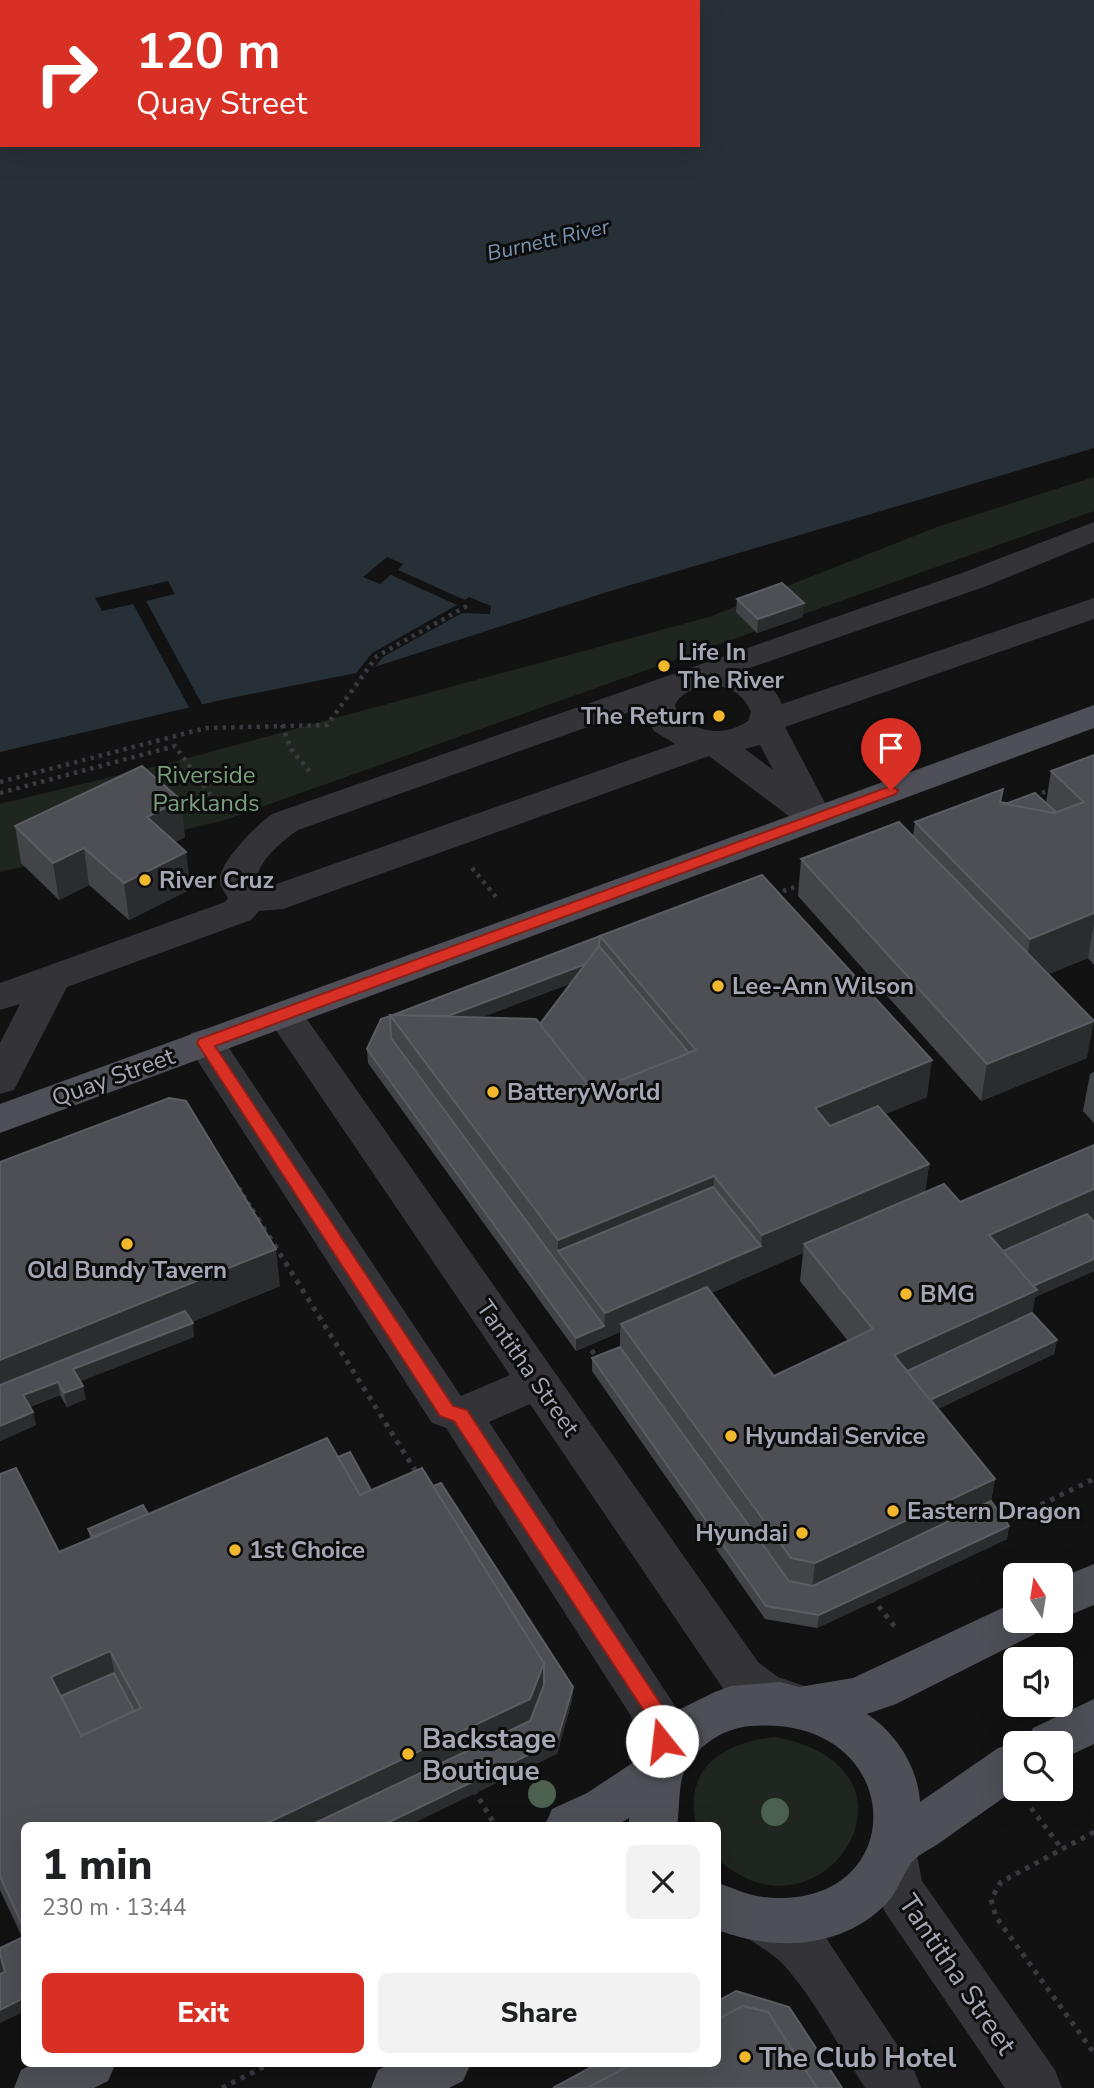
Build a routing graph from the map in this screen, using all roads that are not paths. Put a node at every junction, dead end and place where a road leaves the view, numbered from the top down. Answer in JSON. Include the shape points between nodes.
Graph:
{"nodes":[{"id":1,"x":1094,"y":531,"type":"edge"},
{"id":2,"x":1094,"y":608,"type":"edge"},
{"id":3,"x":681,"y":682,"type":"junction"},
{"id":4,"x":1094,"y":716,"type":"edge"},
{"id":5,"x":767,"y":722,"type":"junction"},
{"id":6,"x":713,"y":744,"type":"junction"},
{"id":7,"x":815,"y":818,"type":"junction"},
{"id":8,"x":246,"y":897,"type":"junction"},
{"id":9,"x":53,"y":977,"type":"junction"},
{"id":10,"x":0,"y":997,"type":"edge"},
{"id":11,"x":284,"y":1014,"type":"junction"},
{"id":12,"x":205,"y":1043,"type":"junction"},
{"id":13,"x":0,"y":1080,"type":"edge"},
{"id":14,"x":0,"y":1119,"type":"edge"},
{"id":15,"x":538,"y":1382,"type":"junction"},
{"id":16,"x":461,"y":1415,"type":"junction"},
{"id":17,"x":1094,"y":1583,"type":"edge"},
{"id":18,"x":1073,"y":1594,"type":"edge"},
{"id":19,"x":1003,"y":1628,"type":"edge"},
{"id":20,"x":798,"y":1703,"type":"junction"},
{"id":21,"x":1094,"y":1720,"type":"edge"},
{"id":22,"x":1073,"y":1731,"type":"edge"},
{"id":23,"x":658,"y":1769,"type":"junction"},
{"id":24,"x":1003,"y":1789,"type":"edge"},
{"id":25,"x":575,"y":1822,"type":"edge"},
{"id":26,"x":653,"y":1822,"type":"edge"},
{"id":27,"x":894,"y":1850,"type":"junction"},
{"id":28,"x":736,"y":1918,"type":"edge"},
{"id":29,"x":82,"y":2067,"type":"edge"},
{"id":30,"x":436,"y":2067,"type":"edge"},
{"id":31,"x":40,"y":2088,"type":"edge"},
{"id":32,"x":397,"y":2088,"type":"edge"},
{"id":33,"x":895,"y":2088,"type":"edge"},
{"id":34,"x":1036,"y":2088,"type":"edge"}],
"edges":[{"from":1,"to":3,"type":"street","via":[[973,580]]},
{"from":2,"to":5,"type":"street"},
{"from":3,"to":5,"type":"street","via":[[723,676],[756,688],[766,698]]},
{"from":3,"to":6,"type":"street","via":[[664,694],[660,715],[678,735]]},
{"from":3,"to":8,"type":"street","via":[[285,822],[240,869],[237,882]]},
{"from":4,"to":7,"type":"main road","name":"Quay Street"},
{"from":5,"to":6,"type":"street","via":[[745,739]]},
{"from":5,"to":7,"type":"street"},
{"from":6,"to":7,"type":"street"},
{"from":6,"to":8,"type":"street","via":[[270,900]]},
{"from":7,"to":11,"type":"main road","name":"Quay Street"},
{"from":8,"to":9,"type":"street","via":[[238,911]]},
{"from":9,"to":10,"type":"street"},
{"from":9,"to":13,"type":"street"},
{"from":11,"to":12,"type":"main road","name":"Quay Street"},
{"from":11,"to":15,"type":"street","name":"Tantitha Street"},
{"from":12,"to":14,"type":"main road","name":"Quay Street"},
{"from":12,"to":16,"type":"street","via":[[447,1411]]},
{"from":15,"to":16,"type":"street"},
{"from":15,"to":20,"type":"street","name":"Tantitha Street","via":[[741,1676],[761,1691]]},
{"from":16,"to":23,"type":"street","via":[[653,1709],[662,1741]]},
{"from":17,"to":18,"type":"main road"},
{"from":19,"to":20,"type":"main road","via":[[879,1690],[853,1699]]},
{"from":20,"to":23,"type":"main road","via":[[757,1700],[699,1720],[676,1740]]},
{"from":20,"to":27,"type":"main road","via":[[836,1717],[862,1736],[882,1760],[895,1787],[900,1817]]},
{"from":21,"to":22,"type":"main road"},
{"from":23,"to":25,"type":"main road","via":[[604,1808]]},
{"from":23,"to":26,"type":"main road","via":[[651,1799]]},
{"from":24,"to":27,"type":"main road"},
{"from":27,"to":28,"type":"main road","via":[[872,1885],[840,1909],[801,1920]]},
{"from":27,"to":34,"type":"street","name":"Tantitha Street","via":[[895,1877],[903,1896]]},
{"from":28,"to":33,"type":"street","via":[[790,1935],[808,1955]]},
{"from":29,"to":31,"type":"main road"},
{"from":30,"to":32,"type":"main road"}]}
